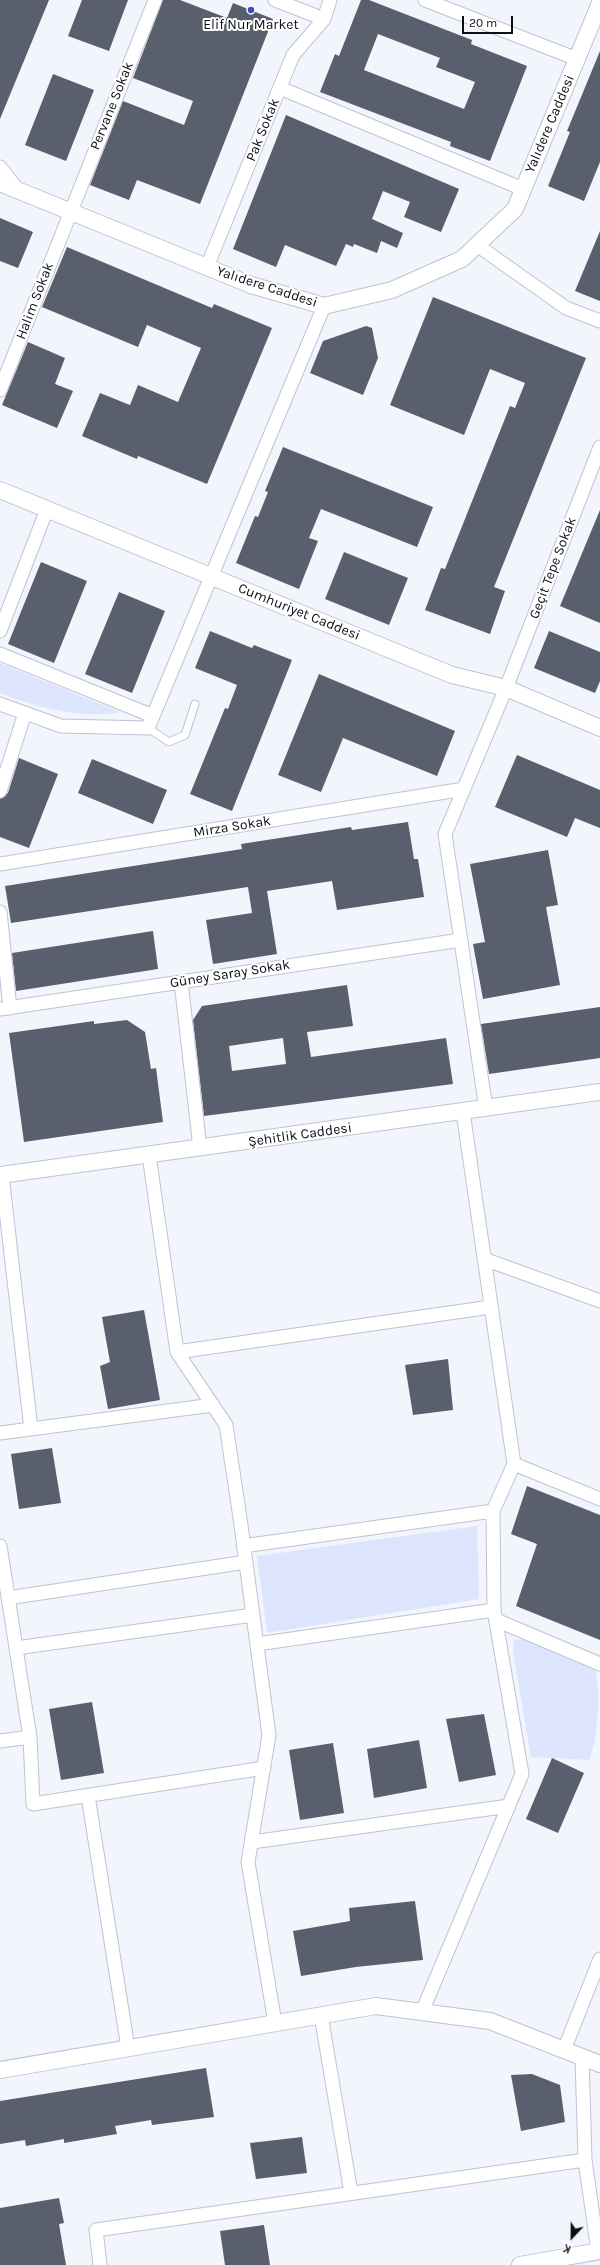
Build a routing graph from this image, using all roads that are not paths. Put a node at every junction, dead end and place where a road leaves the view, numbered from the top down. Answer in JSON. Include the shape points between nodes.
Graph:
{"nodes":[{"id":1,"x":155,"y":0,"type":"edge"},
{"id":2,"x":275,"y":0,"type":"edge"},
{"id":3,"x":330,"y":0,"type":"edge"},
{"id":4,"x":425,"y":0,"type":"edge"},
{"id":5,"x":600,"y":3,"type":"edge"},
{"id":6,"x":324,"y":19,"type":"junction"},
{"id":7,"x":577,"y":59,"type":"junction"},
{"id":8,"x":280,"y":88,"type":"junction"},
{"id":9,"x":0,"y":167,"type":"edge"},
{"id":10,"x":0,"y":183,"type":"edge"},
{"id":11,"x":523,"y":189,"type":"junction"},
{"id":12,"x":18,"y":190,"type":"junction"},
{"id":13,"x":70,"y":212,"type":"junction"},
{"id":14,"x":477,"y":245,"type":"junction"},
{"id":15,"x":207,"y":267,"type":"junction"},
{"id":16,"x":324,"y":306,"type":"junction"},
{"id":17,"x":600,"y":321,"type":"edge"},
{"id":18,"x":5,"y":363,"type":"edge"},
{"id":19,"x":0,"y":390,"type":"edge"},
{"id":20,"x":600,"y":447,"type":"edge"},
{"id":21,"x":0,"y":490,"type":"edge"},
{"id":22,"x":48,"y":510,"type":"junction"},
{"id":23,"x":212,"y":577,"type":"junction"},
{"id":24,"x":0,"y":630,"type":"edge"},
{"id":25,"x":0,"y":654,"type":"edge"},
{"id":26,"x":506,"y":688,"type":"junction"},
{"id":27,"x":0,"y":704,"type":"edge"},
{"id":28,"x":196,"y":704,"type":"dead end"},
{"id":29,"x":25,"y":713,"type":"junction"},
{"id":30,"x":153,"y":716,"type":"junction"},
{"id":31,"x":148,"y":728,"type":"junction"},
{"id":32,"x":600,"y":728,"type":"edge"},
{"id":33,"x":464,"y":790,"type":"junction"},
{"id":34,"x":0,"y":791,"type":"edge"},
{"id":35,"x":0,"y":864,"type":"edge"},
{"id":36,"x":0,"y":912,"type":"edge"},
{"id":37,"x":461,"y":940,"type":"junction"},
{"id":38,"x":181,"y":982,"type":"junction"},
{"id":39,"x":5,"y":1008,"type":"edge"},
{"id":40,"x":600,"y":1092,"type":"edge"},
{"id":41,"x":486,"y":1109,"type":"junction"},
{"id":42,"x":463,"y":1112,"type":"junction"},
{"id":43,"x":200,"y":1148,"type":"junction"},
{"id":44,"x":149,"y":1155,"type":"junction"},
{"id":45,"x":1,"y":1175,"type":"edge"},
{"id":46,"x":484,"y":1259,"type":"junction"},
{"id":47,"x":600,"y":1301,"type":"edge"},
{"id":48,"x":491,"y":1307,"type":"junction"},
{"id":49,"x":177,"y":1352,"type":"junction"},
{"id":50,"x":213,"y":1405,"type":"junction"},
{"id":51,"x":31,"y":1429,"type":"junction"},
{"id":52,"x":0,"y":1433,"type":"edge"},
{"id":53,"x":514,"y":1464,"type":"junction"},
{"id":54,"x":600,"y":1498,"type":"edge"},
{"id":55,"x":493,"y":1510,"type":"junction"},
{"id":56,"x":0,"y":1546,"type":"edge"},
{"id":57,"x":243,"y":1546,"type":"junction"},
{"id":58,"x":246,"y":1562,"type":"junction"},
{"id":59,"x":8,"y":1598,"type":"junction"},
{"id":60,"x":253,"y":1615,"type":"junction"},
{"id":61,"x":495,"y":1615,"type":"junction"},
{"id":62,"x":257,"y":1644,"type":"junction"},
{"id":63,"x":16,"y":1648,"type":"junction"},
{"id":64,"x":600,"y":1664,"type":"edge"},
{"id":65,"x":30,"y":1737,"type":"junction"},
{"id":66,"x":0,"y":1741,"type":"edge"},
{"id":67,"x":264,"y":1768,"type":"junction"},
{"id":68,"x":88,"y":1796,"type":"junction"},
{"id":69,"x":509,"y":1806,"type":"junction"},
{"id":70,"x":252,"y":1842,"type":"junction"},
{"id":71,"x":600,"y":1959,"type":"edge"},
{"id":72,"x":422,"y":2012,"type":"junction"},
{"id":73,"x":321,"y":2015,"type":"junction"},
{"id":74,"x":276,"y":2023,"type":"junction"},
{"id":75,"x":128,"y":2048,"type":"junction"},
{"id":76,"x":564,"y":2050,"type":"junction"},
{"id":77,"x":582,"y":2057,"type":"junction"},
{"id":78,"x":600,"y":2064,"type":"edge"},
{"id":79,"x":0,"y":2070,"type":"edge"},
{"id":80,"x":585,"y":2160,"type":"junction"},
{"id":81,"x":351,"y":2194,"type":"junction"},
{"id":82,"x":599,"y":2251,"type":"edge"},
{"id":83,"x":100,"y":2265,"type":"edge"},
{"id":84,"x":520,"y":2265,"type":"edge"}],
"edges":[{"from":1,"to":13,"type":"street","name":"Pervane Sokak"},
{"from":2,"to":6,"type":"street"},
{"from":3,"to":6,"type":"street","name":"Pak Sokak"},
{"from":4,"to":7,"type":"street"},
{"from":5,"to":7,"type":"street","name":"Yalıdere Caddesi"},
{"from":6,"to":8,"type":"street","name":"Pak Sokak","via":[[293,55]]},
{"from":7,"to":11,"type":"street","name":"Yalıdere Caddesi"},
{"from":8,"to":11,"type":"street"},
{"from":8,"to":15,"type":"street","name":"Pak Sokak"},
{"from":9,"to":12,"type":"street"},
{"from":10,"to":12,"type":"street","name":"Yalıdere Caddesi"},
{"from":11,"to":14,"type":"street","name":"Yalıdere Caddesi","via":[[515,209]]},
{"from":12,"to":13,"type":"street","name":"Yalıdere Caddesi"},
{"from":13,"to":15,"type":"street","name":"Yalıdere Caddesi"},
{"from":13,"to":18,"type":"street","name":"Halim Sokak"},
{"from":14,"to":16,"type":"street","name":"Yalıdere Caddesi","via":[[462,259],[392,290]]},
{"from":14,"to":17,"type":"street","via":[[566,308]]},
{"from":15,"to":16,"type":"street","name":"Yalıdere Caddesi","via":[[251,285]]},
{"from":16,"to":23,"type":"street"},
{"from":18,"to":19,"type":"street","name":"Halim Sokak"},
{"from":20,"to":26,"type":"street","name":"Geçit Tepe Sokak"},
{"from":21,"to":22,"type":"street","name":"Cumhuriyet Caddesi"},
{"from":22,"to":23,"type":"street","name":"Cumhuriyet Caddesi"},
{"from":22,"to":24,"type":"street"},
{"from":23,"to":26,"type":"street","name":"Cumhuriyet Caddesi","via":[[452,675]]},
{"from":23,"to":30,"type":"street"},
{"from":25,"to":30,"type":"street"},
{"from":26,"to":32,"type":"street","name":"Cumhuriyet Caddesi"},
{"from":26,"to":33,"type":"street","name":"Geçit Tepe Sokak"},
{"from":27,"to":29,"type":"street"},
{"from":28,"to":31,"type":"lane","via":[[185,735],[169,742]]},
{"from":29,"to":31,"type":"street","via":[[61,726]]},
{"from":29,"to":34,"type":"street"},
{"from":30,"to":31,"type":"street"},
{"from":33,"to":35,"type":"street","name":"Mirza Sokak"},
{"from":33,"to":37,"type":"street","name":"Geçit Tepe Sokak","via":[[445,834]]},
{"from":36,"to":39,"type":"street"},
{"from":37,"to":38,"type":"street","name":"Güney Saray Sokak"},
{"from":37,"to":41,"type":"street","name":"Geçit Tepe Sokak"},
{"from":38,"to":39,"type":"street","name":"Güney Saray Sokak"},
{"from":38,"to":43,"type":"street"},
{"from":40,"to":41,"type":"street","name":"Şehitlik Caddesi"},
{"from":41,"to":42,"type":"street","name":"Şehitlik Caddesi"},
{"from":42,"to":43,"type":"street","name":"Şehitlik Caddesi"},
{"from":42,"to":46,"type":"street"},
{"from":43,"to":44,"type":"street","name":"Şehitlik Caddesi"},
{"from":44,"to":45,"type":"street","name":"Şehitlik Caddesi"},
{"from":44,"to":49,"type":"street"},
{"from":45,"to":51,"type":"street"},
{"from":46,"to":47,"type":"street"},
{"from":46,"to":48,"type":"street"},
{"from":48,"to":49,"type":"street"},
{"from":48,"to":53,"type":"street"},
{"from":49,"to":50,"type":"street"},
{"from":50,"to":51,"type":"street"},
{"from":50,"to":57,"type":"street","via":[[226,1425]]},
{"from":51,"to":52,"type":"street"},
{"from":53,"to":54,"type":"street"},
{"from":53,"to":55,"type":"street"},
{"from":55,"to":57,"type":"street"},
{"from":55,"to":61,"type":"street"},
{"from":56,"to":59,"type":"street"},
{"from":57,"to":58,"type":"street"},
{"from":58,"to":59,"type":"street"},
{"from":58,"to":60,"type":"street"},
{"from":59,"to":63,"type":"street"},
{"from":60,"to":62,"type":"street"},
{"from":60,"to":63,"type":"street"},
{"from":61,"to":62,"type":"street"},
{"from":61,"to":64,"type":"street"},
{"from":61,"to":69,"type":"street","via":[[522,1774]]},
{"from":62,"to":67,"type":"street","via":[[269,1735]]},
{"from":63,"to":65,"type":"street"},
{"from":65,"to":66,"type":"street"},
{"from":65,"to":68,"type":"street","via":[[33,1804]]},
{"from":67,"to":68,"type":"street"},
{"from":67,"to":70,"type":"street"},
{"from":68,"to":75,"type":"street"},
{"from":69,"to":70,"type":"street"},
{"from":69,"to":72,"type":"street"},
{"from":70,"to":74,"type":"street","via":[[248,1862]]},
{"from":71,"to":76,"type":"street"},
{"from":72,"to":73,"type":"street","via":[[376,2006]]},
{"from":72,"to":76,"type":"street","via":[[490,2021]]},
{"from":73,"to":74,"type":"street"},
{"from":73,"to":81,"type":"street"},
{"from":74,"to":75,"type":"street"},
{"from":75,"to":79,"type":"street"},
{"from":76,"to":77,"type":"street"},
{"from":77,"to":78,"type":"street"},
{"from":77,"to":80,"type":"street"},
{"from":80,"to":81,"type":"street"},
{"from":80,"to":82,"type":"street"},
{"from":81,"to":83,"type":"street","via":[[96,2230]]},
{"from":82,"to":84,"type":"street"}]}
